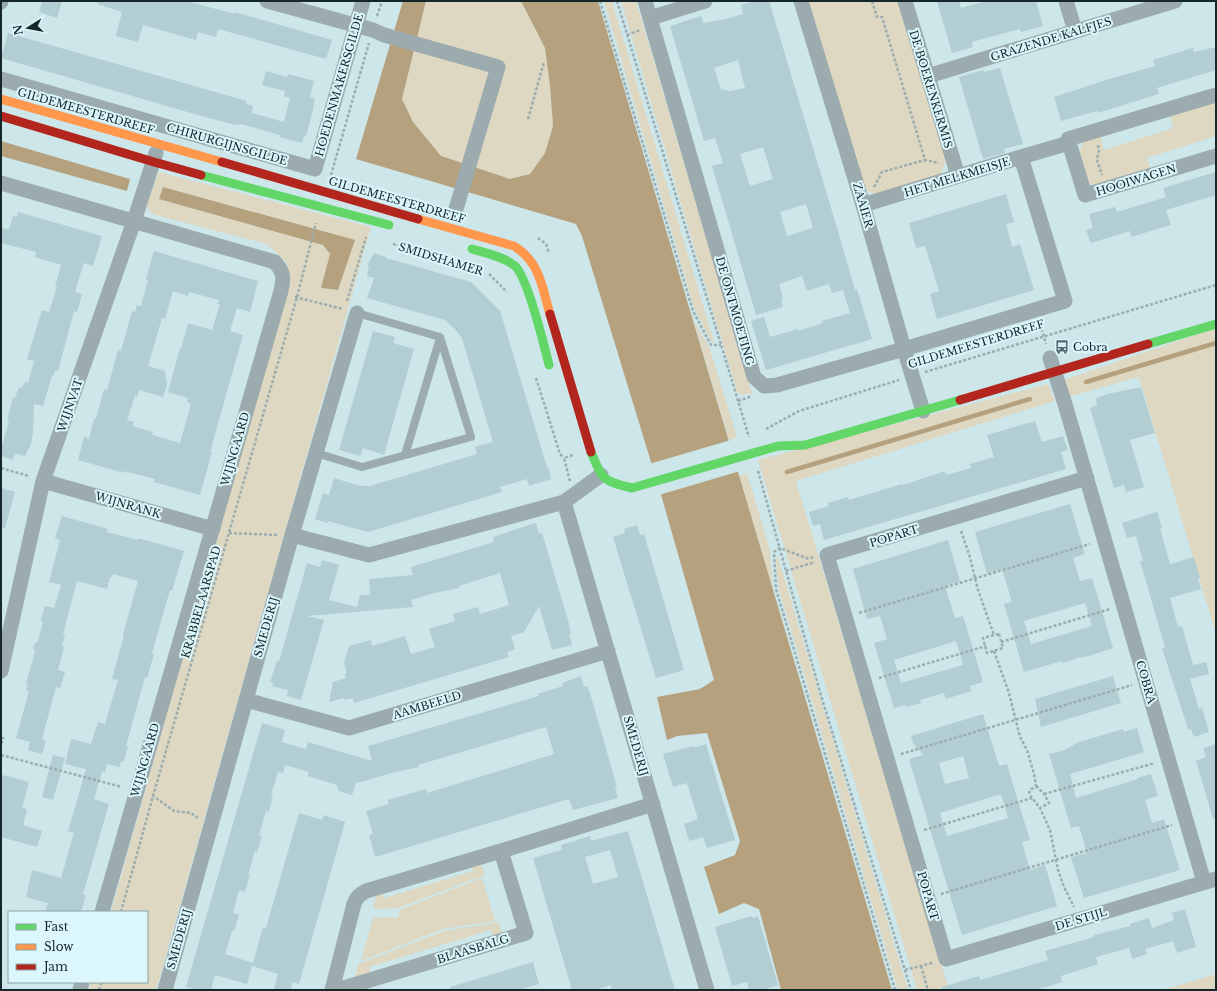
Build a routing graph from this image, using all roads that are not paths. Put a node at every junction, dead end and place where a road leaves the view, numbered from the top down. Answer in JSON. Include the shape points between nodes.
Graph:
{"nodes":[{"id":1,"x":267,"y":1,"type":"edge"},
{"id":2,"x":363,"y":1,"type":"edge"},
{"id":3,"x":645,"y":1,"type":"edge"},
{"id":4,"x":705,"y":1,"type":"edge"},
{"id":5,"x":801,"y":1,"type":"edge"},
{"id":6,"x":905,"y":1,"type":"edge"},
{"id":7,"x":1066,"y":1,"type":"edge"},
{"id":8,"x":1175,"y":1,"type":"edge"},
{"id":9,"x":650,"y":18,"type":"junction"},
{"id":10,"x":356,"y":26,"type":"junction"},
{"id":11,"x":1076,"y":31,"type":"junction"},
{"id":12,"x":928,"y":76,"type":"junction"},
{"id":13,"x":1,"y":79,"type":"edge"},
{"id":14,"x":1216,"y":95,"type":"edge"},
{"id":15,"x":1,"y":99,"type":"edge"},
{"id":16,"x":1,"y":116,"type":"edge"},
{"id":17,"x":1070,"y":143,"type":"junction"},
{"id":18,"x":159,"y":144,"type":"junction"},
{"id":19,"x":1216,"y":156,"type":"edge"},
{"id":20,"x":1021,"y":157,"type":"junction"},
{"id":21,"x":154,"y":162,"type":"junction"},
{"id":22,"x":315,"y":169,"type":"joint"},
{"id":23,"x":957,"y":171,"type":"junction"},
{"id":24,"x":1,"y":183,"type":"edge"},
{"id":25,"x":457,"y":204,"type":"dead end"},
{"id":26,"x":863,"y":205,"type":"junction"},
{"id":27,"x":134,"y":220,"type":"junction"},
{"id":28,"x":395,"y":227,"type":"dead end"},
{"id":29,"x":461,"y":245,"type":"dead end"},
{"id":30,"x":1065,"y":301,"type":"joint"},
{"id":31,"x":351,"y":312,"type":"joint"},
{"id":32,"x":1216,"y":324,"type":"edge"},
{"id":33,"x":440,"y":337,"type":"junction"},
{"id":34,"x":904,"y":350,"type":"junction"},
{"id":35,"x":1051,"y":362,"type":"junction"},
{"id":36,"x":551,"y":372,"type":"dead end"},
{"id":37,"x":920,"y":401,"type":"junction"},
{"id":38,"x":794,"y":436,"type":"dead end"},
{"id":39,"x":778,"y":446,"type":"junction"},
{"id":40,"x":316,"y":453,"type":"junction"},
{"id":41,"x":405,"y":455,"type":"junction"},
{"id":42,"x":1086,"y":478,"type":"junction"},
{"id":43,"x":43,"y":481,"type":"junction"},
{"id":44,"x":593,"y":481,"type":"junction"},
{"id":45,"x":635,"y":488,"type":"junction"},
{"id":46,"x":624,"y":496,"type":"dead end"},
{"id":47,"x":564,"y":502,"type":"junction"},
{"id":48,"x":213,"y":529,"type":"junction"},
{"id":49,"x":292,"y":535,"type":"junction"},
{"id":50,"x":608,"y":651,"type":"junction"},
{"id":51,"x":1,"y":671,"type":"edge"},
{"id":52,"x":246,"y":700,"type":"junction"},
{"id":53,"x":653,"y":804,"type":"junction"},
{"id":54,"x":501,"y":851,"type":"junction"},
{"id":55,"x":1210,"y":880,"type":"edge"},
{"id":56,"x":102,"y":911,"type":"edge"},
{"id":57,"x":946,"y":959,"type":"joint"},
{"id":58,"x":165,"y":990,"type":"edge"},
{"id":59,"x":332,"y":990,"type":"edge"},
{"id":60,"x":338,"y":990,"type":"edge"},
{"id":61,"x":708,"y":990,"type":"edge"}],
"edges":[{"from":1,"to":10,"type":"street"},
{"from":2,"to":10,"type":"street","name":"HOEDENMAKERSGILDE"},
{"from":3,"to":9,"type":"street","name":"DE ONTMOETING"},
{"from":4,"to":9,"type":"street"},
{"from":5,"to":26,"type":"street","name":"ZAAIER"},
{"from":6,"to":12,"type":"street","name":"DE BOERENKERMIS"},
{"from":7,"to":11,"type":"street"},
{"from":8,"to":11,"type":"street","name":"GRAZENDE KALFJES"},
{"from":9,"to":34,"type":"street","name":"DE ONTMOETING","via":[[754,377],[764,386],[777,386]]},
{"from":10,"to":22,"type":"street","name":"HOEDENMAKERSGILDE"},
{"from":10,"to":25,"type":"street","via":[[498,67]]},
{"from":11,"to":12,"type":"street","name":"GRAZENDE KALFJES"},
{"from":12,"to":23,"type":"street","name":"DE BOERENKERMIS"},
{"from":13,"to":22,"type":"street","name":"CHIRURGIJNSGILDE"},
{"from":14,"to":17,"type":"street","via":[[1068,139]]},
{"from":15,"to":18,"type":"street","name":"GILDEMEESTERDREEF"},
{"from":16,"to":21,"type":"street"},
{"from":17,"to":19,"type":"street","name":"HOOIWAGEN","via":[[1085,195]]},
{"from":17,"to":20,"type":"street"},
{"from":18,"to":21,"type":"street","name":"WIJNVAT"},
{"from":18,"to":44,"type":"street","name":"GILDEMEESTERDREEF","via":[[514,246],[522,251],[531,259],[538,273],[590,450]]},
{"from":20,"to":23,"type":"street","name":"HET MELKMEISJE"},
{"from":20,"to":30,"type":"street","name":"HET MELKMEISJE"},
{"from":21,"to":27,"type":"street","name":"WIJNVAT"},
{"from":21,"to":28,"type":"street"},
{"from":23,"to":26,"type":"street","name":"HET MELKMEISJE"},
{"from":24,"to":27,"type":"street","name":"WIJNGAARD"},
{"from":26,"to":34,"type":"street","name":"ZAAIER"},
{"from":27,"to":43,"type":"street","name":"WIJNVAT"},
{"from":27,"to":48,"type":"street","name":"WIJNGAARD","via":[[275,262],[282,272],[281,292]]},
{"from":29,"to":36,"type":"street","via":[[501,258],[516,267],[524,282]]},
{"from":30,"to":34,"type":"street","name":"DE ONTMOETING"},
{"from":31,"to":33,"type":"lane"},
{"from":31,"to":40,"type":"street"},
{"from":32,"to":35,"type":"street"},
{"from":33,"to":41,"type":"lane"},
{"from":33,"to":41,"type":"lane","via":[[471,437]]},
{"from":34,"to":37,"type":"street","name":"ZAAIER"},
{"from":35,"to":37,"type":"street"},
{"from":35,"to":42,"type":"street","name":"COBRA"},
{"from":37,"to":39,"type":"street","via":[[805,445]]},
{"from":38,"to":39,"type":"street"},
{"from":39,"to":45,"type":"street"},
{"from":40,"to":41,"type":"lane","via":[[362,467]]},
{"from":40,"to":49,"type":"street"},
{"from":42,"to":55,"type":"street","name":"COBRA","via":[[1186,821]]},
{"from":42,"to":57,"type":"street","name":"POPART","via":[[828,557]]},
{"from":43,"to":48,"type":"street","name":"WIJNRANK"},
{"from":43,"to":51,"type":"street","name":"WIJNVAT"},
{"from":44,"to":45,"type":"street"},
{"from":44,"to":47,"type":"street"},
{"from":45,"to":46,"type":"street"},
{"from":47,"to":49,"type":"street","via":[[369,555]]},
{"from":47,"to":50,"type":"street","name":"SMEDERIJ"},
{"from":48,"to":56,"type":"street","name":"WIJNGAARD"},
{"from":49,"to":52,"type":"street","name":"SMEDERIJ"},
{"from":50,"to":52,"type":"street","name":"AAMBEELD","via":[[349,728]]},
{"from":50,"to":53,"type":"street","name":"SMEDERIJ"},
{"from":52,"to":58,"type":"street","name":"SMEDERIJ"},
{"from":53,"to":54,"type":"street"},
{"from":53,"to":61,"type":"street","name":"SMEDERIJ"},
{"from":54,"to":59,"type":"street","via":[[366,891],[356,898]]},
{"from":54,"to":60,"type":"street","name":"BLAASBALG","via":[[526,933]]},
{"from":55,"to":57,"type":"street","name":"DE STIJL"}]}
